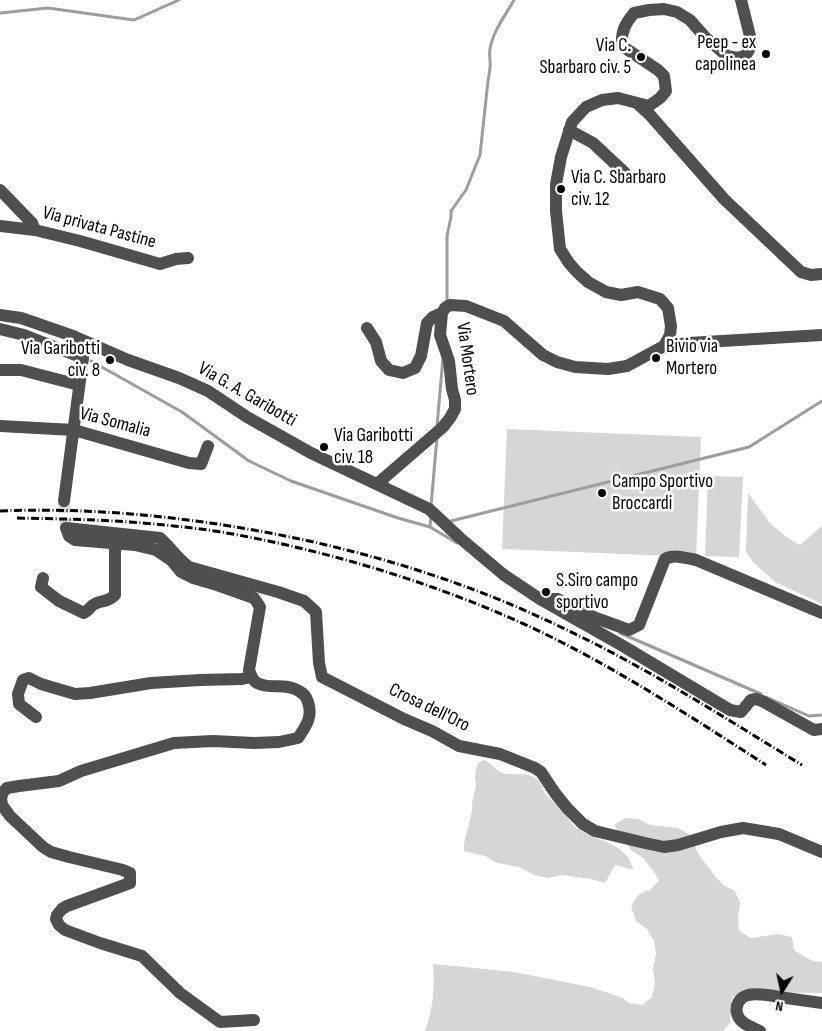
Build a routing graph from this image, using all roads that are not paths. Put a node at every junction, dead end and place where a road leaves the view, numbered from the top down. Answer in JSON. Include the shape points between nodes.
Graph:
{"nodes":[{"id":1,"x":741,"y":0,"type":"edge"},
{"id":2,"x":637,"y":103,"type":"junction"},
{"id":3,"x":569,"y":130,"type":"junction"},
{"id":4,"x":625,"y":173,"type":"dead end"},
{"id":5,"x":0,"y":190,"type":"edge"},
{"id":6,"x":0,"y":226,"type":"edge"},
{"id":7,"x":35,"y":230,"type":"junction"},
{"id":8,"x":188,"y":258,"type":"dead end"},
{"id":9,"x":822,"y":274,"type":"edge"},
{"id":10,"x":442,"y":313,"type":"junction"},
{"id":11,"x":0,"y":315,"type":"edge"},
{"id":12,"x":367,"y":328,"type":"dead end"},
{"id":13,"x":0,"y":329,"type":"edge"},
{"id":14,"x":822,"y":335,"type":"edge"},
{"id":15,"x":664,"y":346,"type":"junction"},
{"id":16,"x":0,"y":370,"type":"edge"},
{"id":17,"x":79,"y":385,"type":"junction"},
{"id":18,"x":0,"y":426,"type":"edge"},
{"id":19,"x":74,"y":430,"type":"junction"},
{"id":20,"x":208,"y":446,"type":"dead end"},
{"id":21,"x":377,"y":484,"type":"junction"},
{"id":22,"x":64,"y":501,"type":"tunnel mouth"},
{"id":23,"x":115,"y":544,"type":"junction"},
{"id":24,"x":43,"y":578,"type":"dead end"},
{"id":25,"x":540,"y":600,"type":"junction"},
{"id":26,"x":822,"y":613,"type":"edge"},
{"id":27,"x":251,"y":677,"type":"junction"},
{"id":28,"x":36,"y":717,"type":"dead end"},
{"id":29,"x":822,"y":729,"type":"edge"},
{"id":30,"x":822,"y":852,"type":"edge"},
{"id":31,"x":822,"y":1003,"type":"edge"},
{"id":32,"x":254,"y":1020,"type":"dead end"},
{"id":33,"x":760,"y":1031,"type":"edge"}],
"edges":[{"from":1,"to":2,"type":"street","via":[[751,40],[746,55],[738,58],[728,56],[677,12],[664,9],[634,13],[626,24],[622,46],[664,76],[666,91],[649,106]]},
{"from":2,"to":3,"type":"street","via":[[618,98],[602,100],[586,107]]},
{"from":2,"to":9,"type":"street","via":[[724,200],[802,272]]},
{"from":3,"to":4,"type":"street","via":[[593,143]]},
{"from":3,"to":15,"type":"street","via":[[556,184],[560,249],[577,272],[606,292],[621,295],[638,292],[660,299],[668,308],[671,326]]},
{"from":5,"to":7,"type":"street"},
{"from":6,"to":7,"type":"street","name":"Via privata Pastine"},
{"from":7,"to":8,"type":"street","name":"Via privata Pastine","via":[[160,264]]},
{"from":10,"to":12,"type":"street","via":[[427,323],[421,356],[415,368],[403,373],[390,370],[381,361],[376,342]]},
{"from":10,"to":15,"type":"street","name":"Via Mortero","via":[[450,305],[466,306],[504,321],[543,355],[575,367],[608,369],[627,366]]},
{"from":10,"to":21,"type":"street","name":"Via Mortero","via":[[440,335],[455,409],[443,427]]},
{"from":11,"to":21,"type":"street","name":"Via G. A. Garibotti","via":[[21,318],[73,336],[208,391],[247,418]]},
{"from":13,"to":17,"type":"street","via":[[83,358]]},
{"from":14,"to":15,"type":"street","name":"Via Mortero"},
{"from":16,"to":17,"type":"street","via":[[21,370]]},
{"from":17,"to":19,"type":"street"},
{"from":18,"to":19,"type":"street","name":"Via Somalia"},
{"from":19,"to":20,"type":"street","name":"Via Somalia","via":[[189,463],[201,464]]},
{"from":19,"to":22,"type":"street"},
{"from":21,"to":25,"type":"street","name":"Via G. A. Garibotti","via":[[429,509],[504,575]]},
{"from":23,"to":24,"type":"street","via":[[115,594],[110,600],[94,604],[84,613],[59,601],[41,586]]},
{"from":23,"to":27,"type":"street","via":[[156,550],[193,578],[254,598],[260,607],[249,670]]},
{"from":23,"to":30,"type":"street","name":"Crosa dell'Oro","via":[[76,540],[69,536],[66,528],[160,538],[189,567],[304,601],[316,612],[322,677],[459,746],[500,754],[536,768],[582,824],[595,830],[664,847],[743,828],[779,834]]},
{"from":25,"to":26,"type":"street","via":[[558,599],[629,630],[639,625],[665,559],[670,556],[696,560]]},
{"from":25,"to":29,"type":"street","name":"Via G. A. Garibotti","via":[[730,710],[741,712],[751,700],[756,699],[814,730]]},
{"from":27,"to":28,"type":"street","via":[[151,683],[75,694],[29,678],[23,680],[18,694],[19,704]]},
{"from":27,"to":32,"type":"street","via":[[268,687],[294,687],[306,696],[310,709],[308,723],[298,738],[279,742],[174,743],[80,771],[59,781],[7,788],[0,798],[10,816],[43,847],[130,873],[130,883],[67,906],[57,915],[59,925],[93,941],[142,956],[180,994],[220,1022]]},
{"from":31,"to":33,"type":"street","via":[[746,995],[737,1005],[738,1017]]}]}
